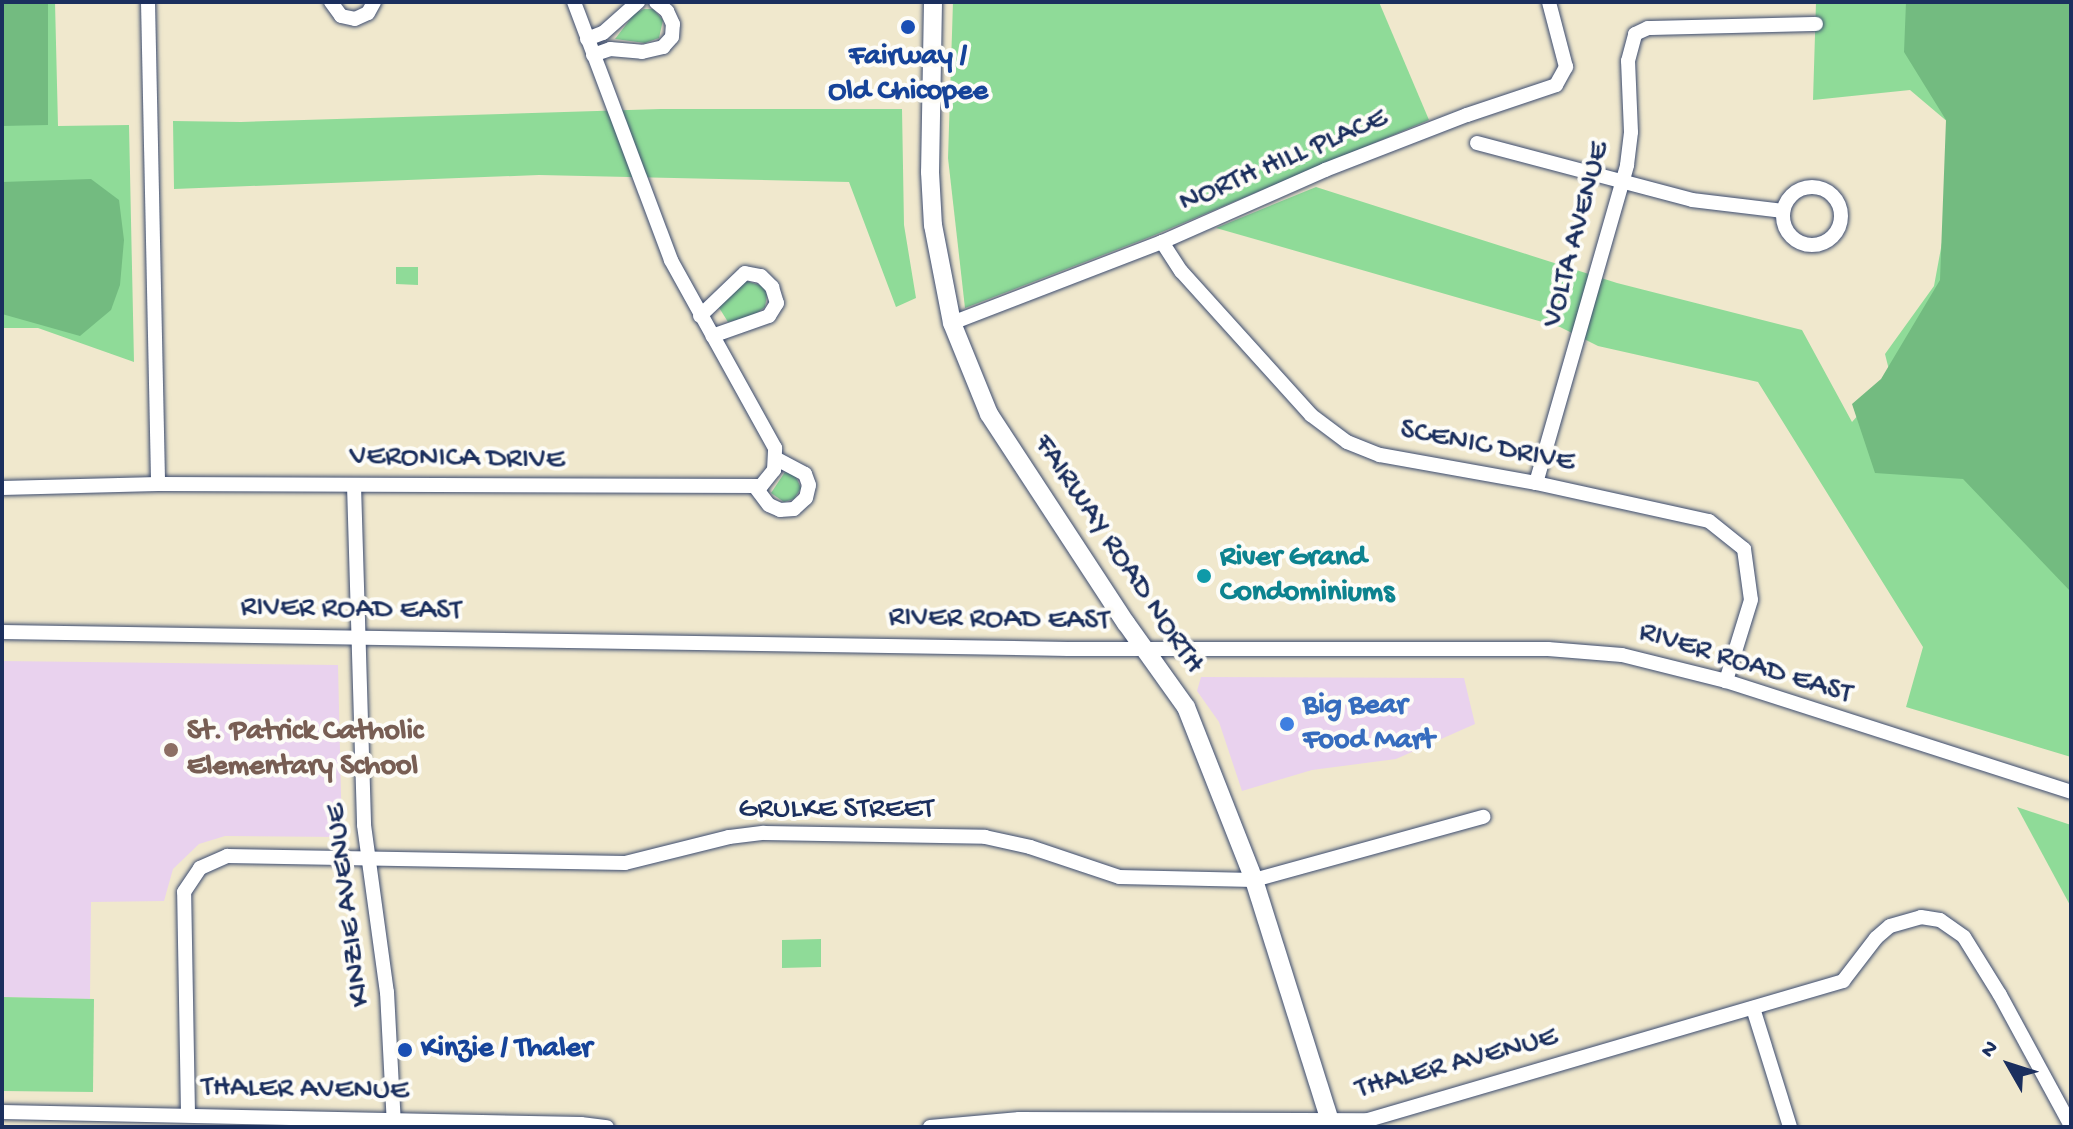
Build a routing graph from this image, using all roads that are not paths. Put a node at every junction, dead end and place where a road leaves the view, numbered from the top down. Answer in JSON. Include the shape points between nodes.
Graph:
{"nodes":[{"id":1,"x":148,"y":2,"type":"edge"},
{"id":2,"x":331,"y":2,"type":"edge"},
{"id":3,"x":374,"y":2,"type":"edge"},
{"id":4,"x":574,"y":2,"type":"edge"},
{"id":5,"x":638,"y":2,"type":"edge"},
{"id":6,"x":656,"y":2,"type":"edge"},
{"id":7,"x":933,"y":2,"type":"edge"},
{"id":8,"x":1549,"y":2,"type":"edge"},
{"id":9,"x":1816,"y":24,"type":"dead end"},
{"id":10,"x":587,"y":39,"type":"junction"},
{"id":11,"x":593,"y":55,"type":"junction"},
{"id":12,"x":1477,"y":143,"type":"dead end"},
{"id":13,"x":1623,"y":181,"type":"junction"},
{"id":14,"x":1783,"y":211,"type":"junction"},
{"id":15,"x":1162,"y":242,"type":"junction"},
{"id":16,"x":700,"y":316,"type":"junction"},
{"id":17,"x":952,"y":323,"type":"junction"},
{"id":18,"x":712,"y":336,"type":"junction"},
{"id":19,"x":777,"y":459,"type":"junction"},
{"id":20,"x":1536,"y":483,"type":"junction"},
{"id":21,"x":158,"y":484,"type":"junction"},
{"id":22,"x":354,"y":485,"type":"junction"},
{"id":23,"x":2,"y":488,"type":"edge"},
{"id":24,"x":756,"y":488,"type":"junction"},
{"id":25,"x":2,"y":632,"type":"edge"},
{"id":26,"x":360,"y":638,"type":"junction"},
{"id":27,"x":1143,"y":648,"type":"junction"},
{"id":28,"x":1726,"y":681,"type":"junction"},
{"id":29,"x":2071,"y":792,"type":"edge"},
{"id":30,"x":1483,"y":817,"type":"dead end"},
{"id":31,"x":367,"y":860,"type":"junction"},
{"id":32,"x":1254,"y":880,"type":"junction"},
{"id":33,"x":1753,"y":1008,"type":"junction"},
{"id":34,"x":2,"y":1112,"type":"edge"},
{"id":35,"x":188,"y":1114,"type":"junction"},
{"id":36,"x":394,"y":1123,"type":"edge"},
{"id":37,"x":1331,"y":1124,"type":"edge"},
{"id":38,"x":2071,"y":1126,"type":"edge"},
{"id":39,"x":607,"y":1127,"type":"edge"},
{"id":40,"x":930,"y":1127,"type":"edge"},
{"id":41,"x":1790,"y":1127,"type":"edge"}],
"edges":[{"from":1,"to":21,"type":"street"},
{"from":2,"to":3,"type":"street","via":[[341,16],[355,19],[368,13]]},
{"from":4,"to":10,"type":"street"},
{"from":5,"to":10,"type":"street","via":[[603,33]]},
{"from":6,"to":11,"type":"street","via":[[673,24],[672,37],[663,47],[642,52],[610,49]]},
{"from":7,"to":17,"type":"main road","name":"FAIRWAY ROAD NORTH","via":[[933,225]]},
{"from":8,"to":15,"type":"street","name":"NORTH HILL PLACE","via":[[1566,67],[1556,85],[1325,170]]},
{"from":9,"to":13,"type":"street","name":"VOLTA AVENUE","via":[[1648,28],[1635,34],[1628,61],[1631,132]]},
{"from":10,"to":11,"type":"street"},
{"from":11,"to":16,"type":"street","via":[[671,260]]},
{"from":12,"to":13,"type":"street"},
{"from":13,"to":14,"type":"street","via":[[1692,200]]},
{"from":13,"to":20,"type":"street","name":"VOLTA AVENUE"},
{"from":14,"to":14,"type":"street","via":[[1785,228],[1808,245],[1828,241],[1840,224],[1838,204],[1822,189],[1793,194]]},
{"from":15,"to":17,"type":"street","name":"NORTH HILL PLACE"},
{"from":15,"to":20,"type":"street","name":"SCENIC DRIVE","via":[[1181,271],[1311,415],[1347,442],[1380,455]]},
{"from":16,"to":18,"type":"street"},
{"from":16,"to":18,"type":"street","via":[[745,273],[764,278],[774,290],[776,306],[769,316]]},
{"from":17,"to":27,"type":"main road","name":"FAIRWAY ROAD NORTH","via":[[989,414]]},
{"from":18,"to":19,"type":"street"},
{"from":19,"to":24,"type":"street","via":[[770,476]]},
{"from":19,"to":24,"type":"street","via":[[805,474],[806,498],[794,509],[780,510]]},
{"from":20,"to":28,"type":"street","name":"SCENIC DRIVE","via":[[1709,521],[1744,549],[1751,600]]},
{"from":21,"to":22,"type":"street","name":"VERONICA DRIVE"},
{"from":21,"to":23,"type":"street","name":"VERONICA DRIVE"},
{"from":22,"to":24,"type":"street","name":"VERONICA DRIVE"},
{"from":22,"to":26,"type":"street","name":"KINZIE AVENUE"},
{"from":25,"to":26,"type":"street","name":"RIVER ROAD EAST"},
{"from":26,"to":27,"type":"street","name":"RIVER ROAD EAST"},
{"from":26,"to":31,"type":"street","name":"KINZIE AVENUE"},
{"from":27,"to":28,"type":"street","name":"RIVER ROAD EAST","via":[[1548,649],[1622,655]]},
{"from":27,"to":32,"type":"main road","name":"FAIRWAY ROAD NORTH","via":[[1186,707]]},
{"from":28,"to":29,"type":"street","name":"RIVER ROAD EAST"},
{"from":30,"to":32,"type":"street","name":"GRULKE STREET"},
{"from":31,"to":32,"type":"street","name":"GRULKE STREET","via":[[625,863],[764,833],[969,837],[1030,847],[1119,877]]},
{"from":31,"to":35,"type":"street","name":"GRULKE STREET","via":[[227,856],[212,860],[190,879],[183,907]]},
{"from":31,"to":36,"type":"street","name":"KINZIE AVENUE","via":[[387,992]]},
{"from":32,"to":37,"type":"main road","name":"FAIRWAY ROAD NORTH"},
{"from":33,"to":37,"type":"street","name":"THALER AVENUE","via":[[1368,1120]]},
{"from":33,"to":38,"type":"street","name":"THALER AVENUE","via":[[1843,981],[1890,926],[1921,917],[1953,927],[2000,995]]},
{"from":33,"to":41,"type":"street"},
{"from":34,"to":35,"type":"street","name":"THALER AVENUE"},
{"from":35,"to":36,"type":"street","name":"THALER AVENUE"},
{"from":36,"to":39,"type":"street","name":"THALER AVENUE"},
{"from":37,"to":40,"type":"street","name":"THALER AVENUE","via":[[1019,1119]]}]}
